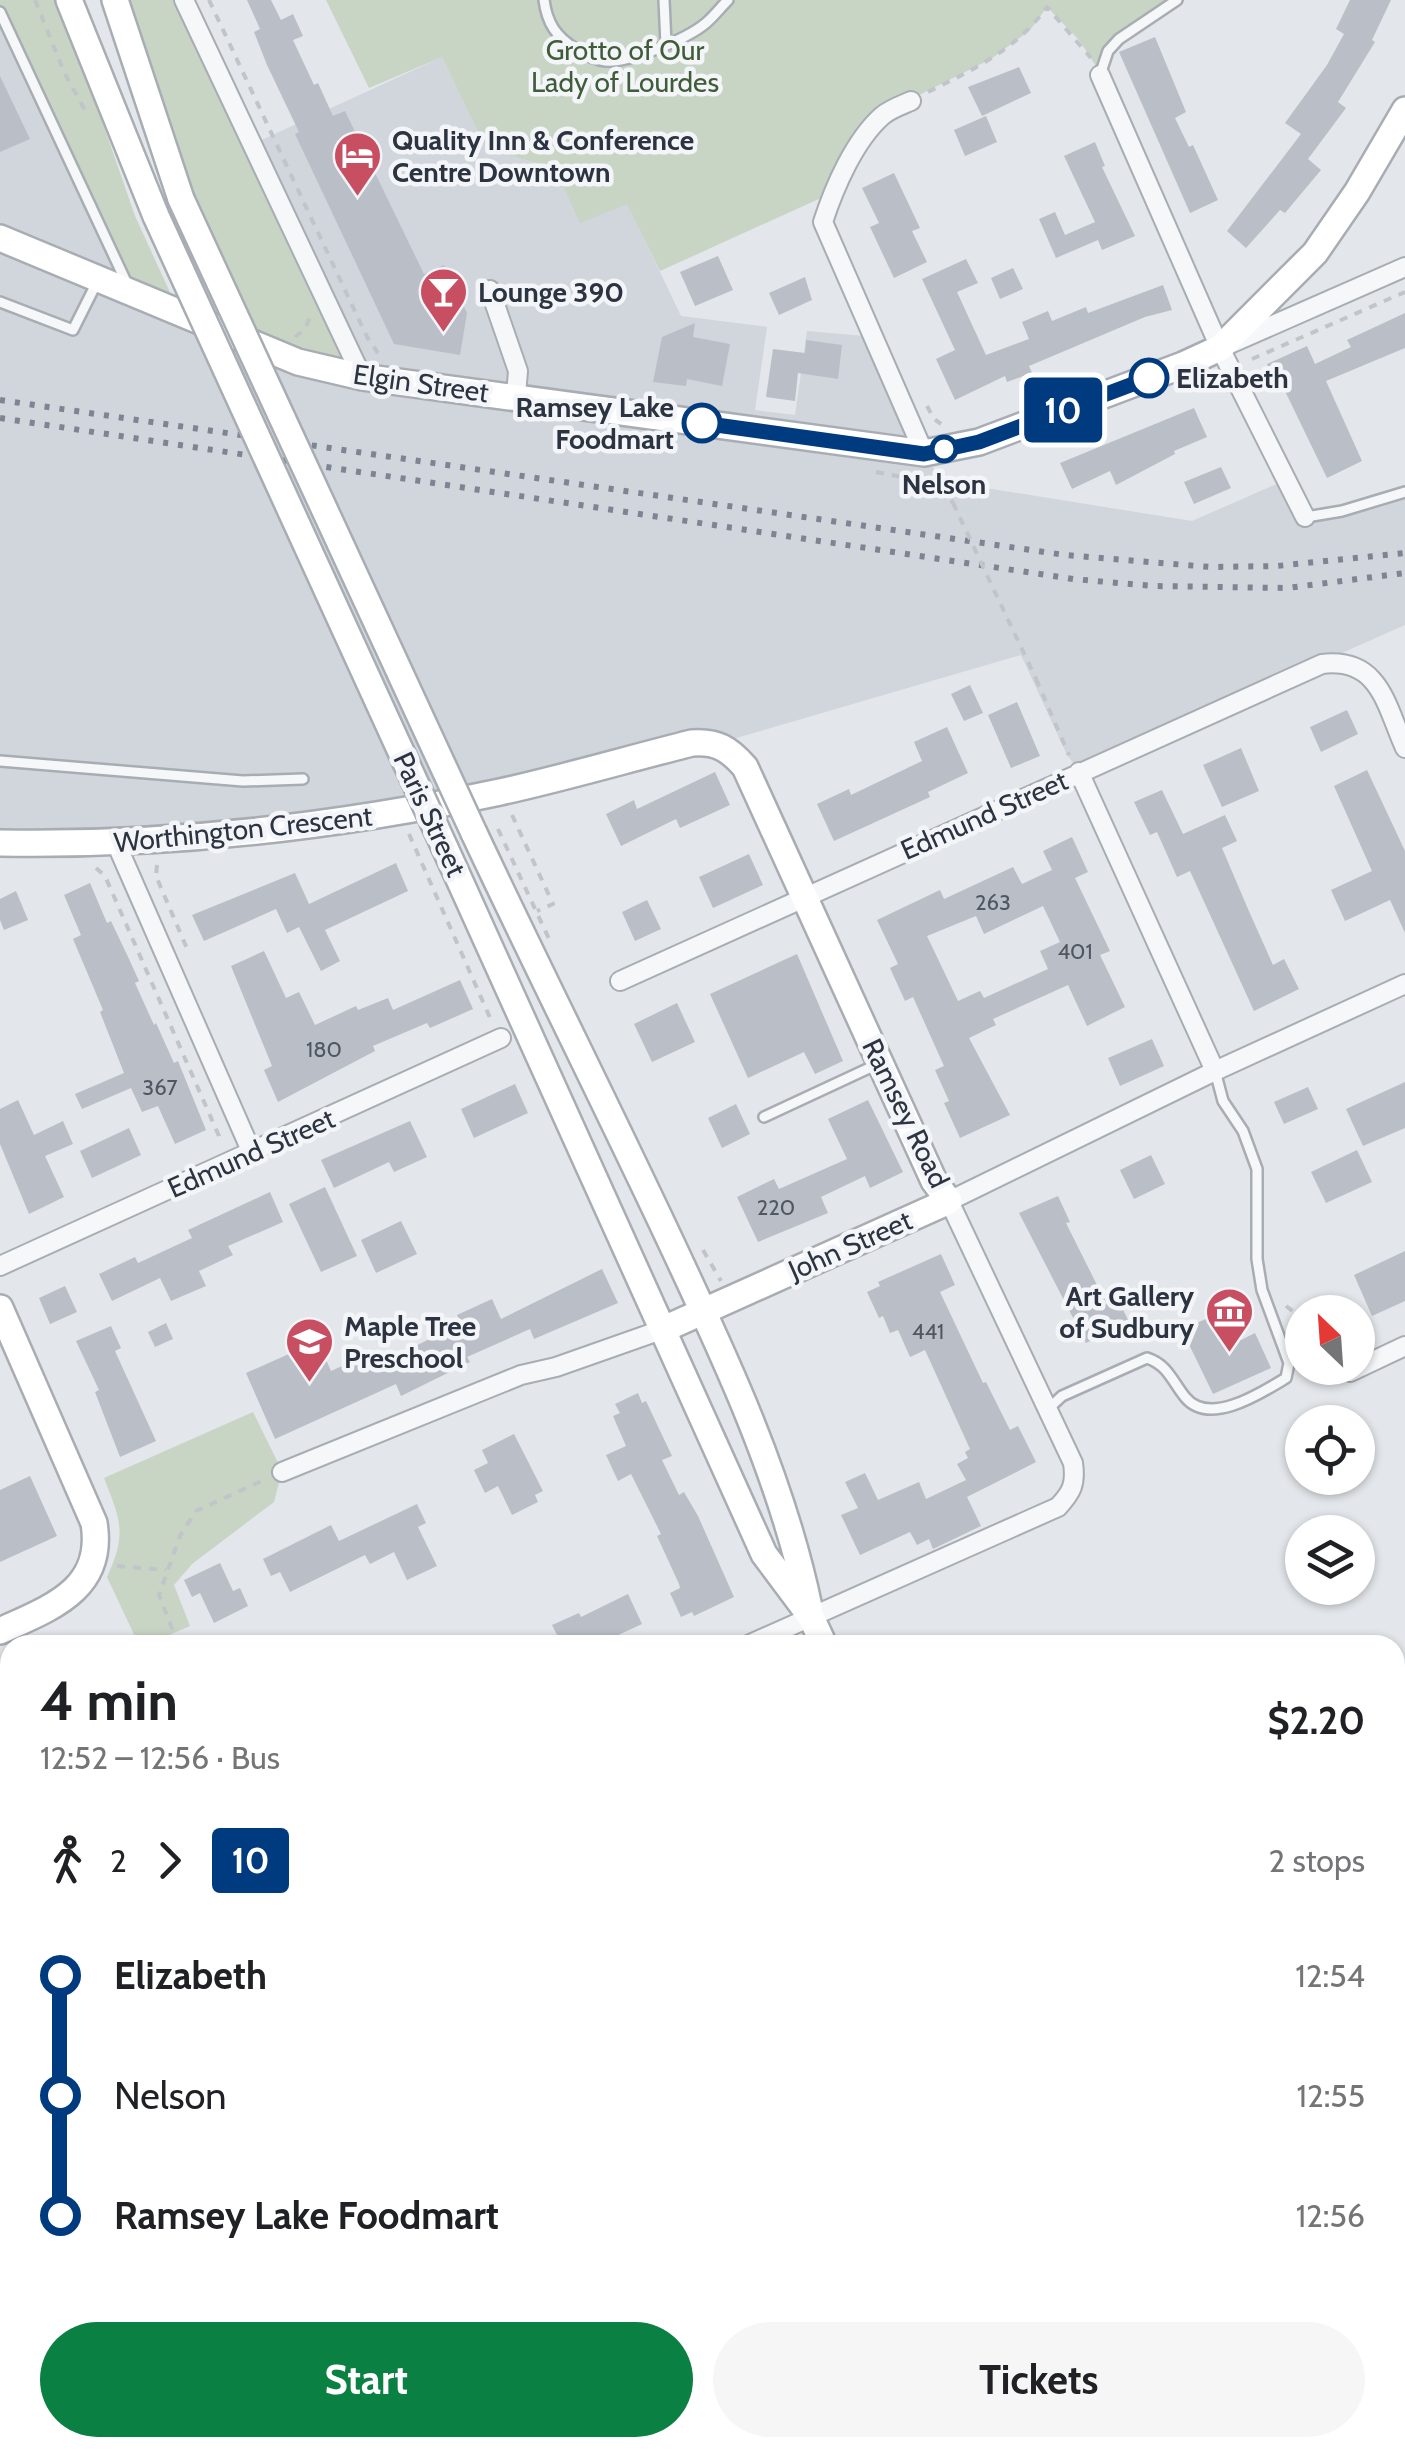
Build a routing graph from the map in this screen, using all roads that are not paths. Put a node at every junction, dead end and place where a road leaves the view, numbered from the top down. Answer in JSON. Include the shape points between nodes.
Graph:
{"nodes":[{"id":1,"x":68,"y":0,"type":"edge"},
{"id":2,"x":114,"y":0,"type":"edge"},
{"id":3,"x":184,"y":0,"type":"edge"},
{"id":4,"x":544,"y":0,"type":"edge"},
{"id":5,"x":664,"y":0,"type":"edge"},
{"id":6,"x":728,"y":0,"type":"edge"},
{"id":7,"x":1177,"y":0,"type":"edge"},
{"id":8,"x":0,"y":12,"type":"edge"},
{"id":9,"x":666,"y":44,"type":"junction"},
{"id":10,"x":1100,"y":76,"type":"joint"},
{"id":11,"x":911,"y":100,"type":"road end"},
{"id":12,"x":1405,"y":110,"type":"edge"},
{"id":13,"x":0,"y":238,"type":"edge"},
{"id":14,"x":1405,"y":266,"type":"edge"},
{"id":15,"x":98,"y":280,"type":"junction"},
{"id":16,"x":490,"y":290,"type":"dead end"},
{"id":17,"x":131,"y":294,"type":"junction"},
{"id":18,"x":0,"y":302,"type":"edge"},
{"id":19,"x":1220,"y":348,"type":"junction"},
{"id":20,"x":362,"y":377,"type":"junction"},
{"id":21,"x":516,"y":395,"type":"junction"},
{"id":22,"x":924,"y":454,"type":"junction"},
{"id":23,"x":1405,"y":492,"type":"edge"},
{"id":24,"x":1305,"y":517,"type":"joint"},
{"id":25,"x":718,"y":744,"type":"joint"},
{"id":26,"x":1405,"y":748,"type":"edge"},
{"id":27,"x":0,"y":760,"type":"edge"},
{"id":28,"x":1075,"y":766,"type":"junction"},
{"id":29,"x":304,"y":779,"type":"dead end"},
{"id":30,"x":0,"y":843,"type":"edge"},
{"id":31,"x":116,"y":844,"type":"junction"},
{"id":32,"x":804,"y":896,"type":"junction"},
{"id":33,"x":620,"y":982,"type":"dead end"},
{"id":34,"x":1405,"y":984,"type":"edge"},
{"id":35,"x":501,"y":1038,"type":"dead end"},
{"id":36,"x":880,"y":1063,"type":"junction"},
{"id":37,"x":1215,"y":1071,"type":"junction"},
{"id":38,"x":764,"y":1117,"type":"dead end"},
{"id":39,"x":252,"y":1152,"type":"junction"},
{"id":40,"x":950,"y":1201,"type":"junction"},
{"id":41,"x":0,"y":1266,"type":"edge"},
{"id":42,"x":0,"y":1308,"type":"edge"},
{"id":43,"x":703,"y":1311,"type":"junction"},
{"id":44,"x":664,"y":1329,"type":"junction"},
{"id":45,"x":1405,"y":1346,"type":"edge"},
{"id":46,"x":1375,"y":1360,"type":"edge"},
{"id":47,"x":1048,"y":1409,"type":"junction"},
{"id":48,"x":274,"y":1476,"type":"road end"},
{"id":49,"x":811,"y":1617,"type":"junction"},
{"id":50,"x":0,"y":1630,"type":"edge"},
{"id":51,"x":770,"y":1635,"type":"edge"},
{"id":52,"x":819,"y":1635,"type":"edge"}],
"edges":[{"from":1,"to":44,"type":"main road","name":"Paris Street","bridge":true,"via":[[156,216]]},
{"from":2,"to":43,"type":"main road","name":"Paris Street","bridge":true,"via":[[181,199]]},
{"from":3,"to":20,"type":"street"},
{"from":4,"to":9,"type":"lane","via":[[546,20],[562,40],[606,62]]},
{"from":5,"to":9,"type":"lane"},
{"from":6,"to":9,"type":"lane","via":[[704,24]]},
{"from":7,"to":10,"type":"lane","via":[[1119,39]]},
{"from":8,"to":17,"type":"lane"},
{"from":10,"to":19,"type":"street"},
{"from":11,"to":22,"type":"street","via":[[884,114],[864,139],[822,222]]},
{"from":12,"to":19,"type":"main road","via":[[1315,253]]},
{"from":13,"to":15,"type":"main road","name":"Elgin Street"},
{"from":14,"to":19,"type":"street"},
{"from":15,"to":17,"type":"main road","name":"Elgin Street"},
{"from":15,"to":18,"type":"lane","via":[[73,330]]},
{"from":16,"to":21,"type":"street","via":[[518,372]]},
{"from":17,"to":20,"type":"main road","name":"Elgin Street","via":[[298,362]]},
{"from":19,"to":22,"type":"main road","via":[[979,442]]},
{"from":19,"to":24,"type":"street"},
{"from":20,"to":21,"type":"main road","name":"Elgin Street"},
{"from":21,"to":22,"type":"main road","name":"Elgin Street"},
{"from":23,"to":24,"type":"lane"},
{"from":25,"to":31,"type":"main road","name":"Worthington Crescent","via":[[692,743],[382,814]]},
{"from":25,"to":32,"type":"main road","name":"Ramsey Road","via":[[745,767]]},
{"from":26,"to":28,"type":"street","name":"Edmund Street","via":[[1366,670],[1322,664]]},
{"from":27,"to":29,"type":"lane","via":[[243,782]]},
{"from":28,"to":32,"type":"street","name":"Edmund Street"},
{"from":28,"to":37,"type":"street"},
{"from":30,"to":31,"type":"main road","name":"Worthington Crescent"},
{"from":31,"to":39,"type":"street"},
{"from":32,"to":33,"type":"street","name":"Edmund Street"},
{"from":32,"to":36,"type":"main road","name":"Ramsey Road"},
{"from":34,"to":37,"type":"street","name":"John Street"},
{"from":35,"to":39,"type":"street","name":"Edmund Street"},
{"from":36,"to":38,"type":"lane"},
{"from":36,"to":40,"type":"main road","name":"Ramsey Road","via":[[934,1182]]},
{"from":37,"to":40,"type":"street","name":"John Street"},
{"from":37,"to":47,"type":"lane","via":[[1256,1169],[1257,1259],[1289,1364],[1286,1378],[1236,1403],[1199,1409],[1161,1364],[1147,1358],[1062,1396]]},
{"from":39,"to":41,"type":"street","name":"Edmund Street"},
{"from":40,"to":43,"type":"main road","name":"John Street"},
{"from":40,"to":47,"type":"street","name":"Ramsey Road"},
{"from":42,"to":50,"type":"main road","via":[[98,1544],[72,1592]]},
{"from":43,"to":44,"type":"main road","name":"John Street"},
{"from":43,"to":49,"type":"main road","name":"Paris Street","via":[[768,1466]]},
{"from":44,"to":48,"type":"street","name":"John Street","via":[[522,1375]]},
{"from":44,"to":49,"type":"main road","name":"Paris Street","via":[[764,1554]]},
{"from":45,"to":46,"type":"street"},
{"from":47,"to":49,"type":"street","name":"Ramsey Road","via":[[1076,1479],[1058,1507]]},
{"from":49,"to":51,"type":"street"},
{"from":49,"to":52,"type":"main road","name":"Paris Street"}]}
